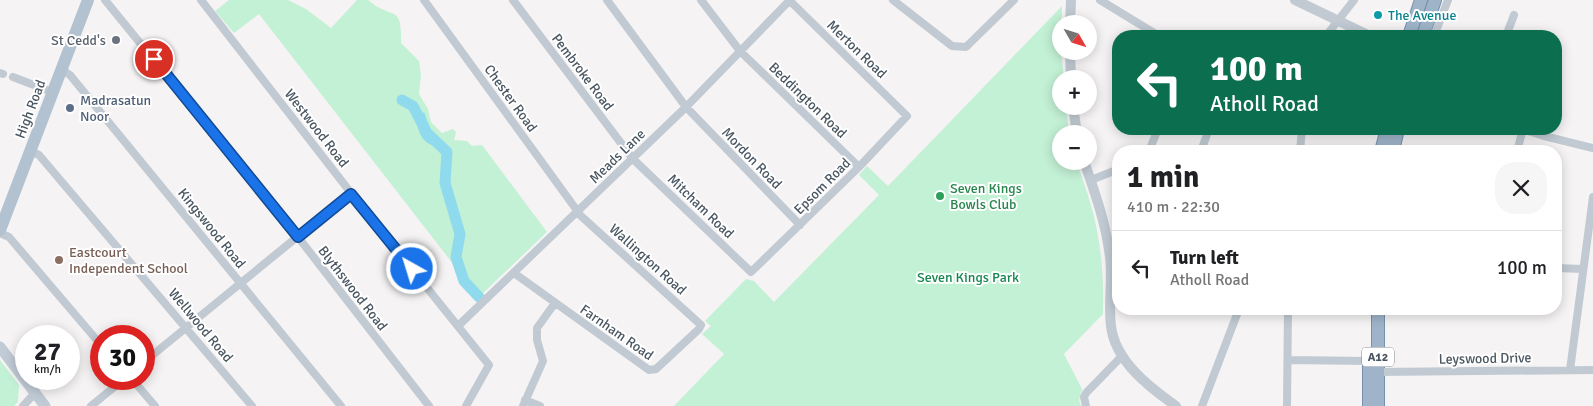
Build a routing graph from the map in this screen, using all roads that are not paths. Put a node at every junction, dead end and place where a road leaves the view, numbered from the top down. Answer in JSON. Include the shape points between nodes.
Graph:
{"nodes":[{"id":1,"x":88,"y":0,"type":"edge"},
{"id":2,"x":106,"y":0,"type":"edge"},
{"id":3,"x":201,"y":0,"type":"edge"},
{"id":4,"x":424,"y":0,"type":"edge"},
{"id":5,"x":513,"y":0,"type":"edge"},
{"id":6,"x":607,"y":0,"type":"edge"},
{"id":7,"x":701,"y":0,"type":"edge"},
{"id":8,"x":790,"y":0,"type":"edge"},
{"id":9,"x":893,"y":0,"type":"edge"},
{"id":10,"x":1014,"y":0,"type":"edge"},
{"id":11,"x":1071,"y":0,"type":"edge"},
{"id":12,"x":1100,"y":0,"type":"edge"},
{"id":13,"x":1295,"y":0,"type":"edge"},
{"id":14,"x":1354,"y":0,"type":"edge"},
{"id":15,"x":1421,"y":0,"type":"edge"},
{"id":16,"x":1435,"y":0,"type":"edge"},
{"id":17,"x":1448,"y":0,"type":"edge"},
{"id":18,"x":902,"y":3,"type":"edge"},
{"id":19,"x":1070,"y":15,"type":"edge"},
{"id":20,"x":1514,"y":15,"type":"dead end"},
{"id":21,"x":1338,"y":21,"type":"junction"},
{"id":22,"x":1149,"y":30,"type":"edge"},
{"id":23,"x":1331,"y":30,"type":"edge"},
{"id":24,"x":1357,"y":30,"type":"edge"},
{"id":25,"x":1411,"y":30,"type":"edge"},
{"id":26,"x":1425,"y":30,"type":"edge"},
{"id":27,"x":1436,"y":30,"type":"edge"},
{"id":28,"x":1508,"y":30,"type":"edge"},
{"id":29,"x":740,"y":51,"type":"junction"},
{"id":30,"x":61,"y":69,"type":"junction"},
{"id":31,"x":13,"y":77,"type":"dead end"},
{"id":32,"x":52,"y":92,"type":"junction"},
{"id":33,"x":686,"y":107,"type":"junction"},
{"id":34,"x":907,"y":116,"type":"joint"},
{"id":35,"x":1541,"y":135,"type":"edge"},
{"id":36,"x":1593,"y":148,"type":"edge"},
{"id":37,"x":30,"y":151,"type":"junction"},
{"id":38,"x":633,"y":159,"type":"junction"},
{"id":39,"x":859,"y":167,"type":"junction"},
{"id":40,"x":1087,"y":170,"type":"edge"},
{"id":41,"x":1112,"y":172,"type":"edge"},
{"id":42,"x":1091,"y":180,"type":"junction"},
{"id":43,"x":351,"y":194,"type":"junction"},
{"id":44,"x":1593,"y":197,"type":"edge"},
{"id":45,"x":578,"y":212,"type":"junction"},
{"id":46,"x":800,"y":225,"type":"junction"},
{"id":47,"x":0,"y":231,"type":"edge"},
{"id":48,"x":298,"y":237,"type":"junction"},
{"id":49,"x":1562,"y":268,"type":"edge"},
{"id":50,"x":1583,"y":269,"type":"junction"},
{"id":51,"x":751,"y":272,"type":"joint"},
{"id":52,"x":514,"y":273,"type":"junction"},
{"id":53,"x":241,"y":282,"type":"junction"},
{"id":54,"x":555,"y":303,"type":"junction"},
{"id":55,"x":1237,"y":315,"type":"edge"},
{"id":56,"x":1288,"y":315,"type":"edge"},
{"id":57,"x":1370,"y":315,"type":"edge"},
{"id":58,"x":1378,"y":315,"type":"edge"},
{"id":59,"x":701,"y":325,"type":"joint"},
{"id":60,"x":458,"y":326,"type":"junction"},
{"id":61,"x":186,"y":327,"type":"junction"},
{"id":62,"x":90,"y":332,"type":"edge"},
{"id":63,"x":0,"y":347,"type":"edge"},
{"id":64,"x":155,"y":353,"type":"edge"},
{"id":65,"x":1122,"y":356,"type":"junction"},
{"id":66,"x":1288,"y":360,"type":"junction"},
{"id":67,"x":1369,"y":361,"type":"junction"},
{"id":68,"x":1570,"y":370,"type":"junction"},
{"id":69,"x":1593,"y":370,"type":"edge"},
{"id":70,"x":1378,"y":372,"type":"junction"},
{"id":71,"x":111,"y":390,"type":"edge"},
{"id":72,"x":141,"y":390,"type":"edge"},
{"id":73,"x":36,"y":392,"type":"junction"},
{"id":74,"x":524,"y":403,"type":"edge"},
{"id":75,"x":23,"y":406,"type":"edge"},
{"id":76,"x":45,"y":406,"type":"edge"},
{"id":77,"x":91,"y":406,"type":"edge"},
{"id":78,"x":155,"y":406,"type":"edge"},
{"id":79,"x":252,"y":406,"type":"edge"},
{"id":80,"x":341,"y":406,"type":"edge"},
{"id":81,"x":429,"y":406,"type":"edge"},
{"id":82,"x":466,"y":406,"type":"edge"},
{"id":83,"x":540,"y":406,"type":"edge"},
{"id":84,"x":1086,"y":406,"type":"edge"},
{"id":85,"x":1176,"y":406,"type":"edge"},
{"id":86,"x":1202,"y":406,"type":"edge"},
{"id":87,"x":1287,"y":406,"type":"edge"},
{"id":88,"x":1369,"y":406,"type":"edge"},
{"id":89,"x":1378,"y":406,"type":"edge"}],
"edges":[{"from":1,"to":30,"type":"main road","name":"High Road"},
{"from":2,"to":48,"type":"street","name":"Blythswood Road"},
{"from":3,"to":43,"type":"street","name":"Westwood Road"},
{"from":4,"to":45,"type":"street","name":"Chester Road"},
{"from":5,"to":38,"type":"street","name":"Pembroke Road"},
{"from":6,"to":33,"type":"street","name":"Mordon Road"},
{"from":7,"to":29,"type":"street","name":"Beddington Road"},
{"from":8,"to":29,"type":"street","name":"Meads Lane"},
{"from":8,"to":34,"type":"street","name":"Merton Road"},
{"from":9,"to":18,"type":"street"},
{"from":10,"to":18,"type":"street","via":[[966,46],[952,46]]},
{"from":11,"to":19,"type":"street"},
{"from":12,"to":22,"type":"street"},
{"from":13,"to":21,"type":"street"},
{"from":14,"to":21,"type":"street"},
{"from":15,"to":25,"type":"highway"},
{"from":16,"to":26,"type":"highway"},
{"from":17,"to":27,"type":"street"},
{"from":20,"to":28,"type":"street"},
{"from":21,"to":23,"type":"street"},
{"from":21,"to":24,"type":"street"},
{"from":29,"to":33,"type":"street","name":"Meads Lane"},
{"from":29,"to":39,"type":"street","name":"Beddington Road"},
{"from":30,"to":32,"type":"main road","name":"High Road"},
{"from":30,"to":53,"type":"street","name":"Kingswood Road","via":[[70,75]]},
{"from":31,"to":32,"type":"street"},
{"from":32,"to":37,"type":"main road","name":"High Road"},
{"from":33,"to":38,"type":"street","name":"Meads Lane"},
{"from":33,"to":46,"type":"street","name":"Mordon Road"},
{"from":34,"to":39,"type":"street","name":"Epsom Road"},
{"from":35,"to":36,"type":"street"},
{"from":37,"to":47,"type":"main road","name":"High Road"},
{"from":37,"to":61,"type":"street","name":"Wellwood Road","via":[[39,156]]},
{"from":38,"to":45,"type":"street","name":"Meads Lane"},
{"from":38,"to":51,"type":"street","name":"Mitcham Road"},
{"from":39,"to":46,"type":"street","name":"Epsom Road"},
{"from":40,"to":42,"type":"street"},
{"from":41,"to":42,"type":"street"},
{"from":42,"to":65,"type":"street","via":[[1106,231],[1110,259],[1111,326]]},
{"from":43,"to":48,"type":"street"},
{"from":43,"to":60,"type":"street","name":"Westwood Road"},
{"from":44,"to":50,"type":"street"},
{"from":45,"to":52,"type":"street","name":"Meads Lane"},
{"from":45,"to":59,"type":"street","name":"Wallington Road"},
{"from":46,"to":51,"type":"street","name":"Epsom Road"},
{"from":47,"to":62,"type":"street","via":[[9,237]]},
{"from":48,"to":53,"type":"street"},
{"from":48,"to":81,"type":"street","name":"Blythswood Road"},
{"from":49,"to":50,"type":"street"},
{"from":50,"to":68,"type":"street"},
{"from":52,"to":54,"type":"street","name":"Farnham Road"},
{"from":52,"to":60,"type":"street","name":"Meads Lane"},
{"from":53,"to":61,"type":"street"},
{"from":53,"to":80,"type":"street","name":"Kingswood Road"},
{"from":54,"to":59,"type":"street","name":"Farnham Road","via":[[652,370]]},
{"from":54,"to":74,"type":"street","via":[[537,328],[543,361]]},
{"from":55,"to":86,"type":"street"},
{"from":56,"to":66,"type":"street"},
{"from":57,"to":67,"type":"highway","number":"A12"},
{"from":58,"to":70,"type":"highway","number":"A12"},
{"from":60,"to":82,"type":"street","name":"Westwood Road","via":[[489,365]]},
{"from":61,"to":64,"type":"street"},
{"from":61,"to":79,"type":"street","name":"Wellwood Road"},
{"from":63,"to":73,"type":"main road"},
{"from":65,"to":84,"type":"street","via":[[1086,393]]},
{"from":65,"to":85,"type":"street","via":[[1151,389]]},
{"from":66,"to":67,"type":"street"},
{"from":66,"to":87,"type":"street"},
{"from":67,"to":88,"type":"highway","number":"A12"},
{"from":68,"to":69,"type":"street","name":"Leyswood Drive"},
{"from":68,"to":70,"type":"street","name":"Leyswood Drive"},
{"from":70,"to":89,"type":"highway","number":"A12"},
{"from":71,"to":77,"type":"street"},
{"from":72,"to":78,"type":"street"},
{"from":73,"to":75,"type":"street"},
{"from":73,"to":76,"type":"main road"},
{"from":74,"to":83,"type":"street"}]}
